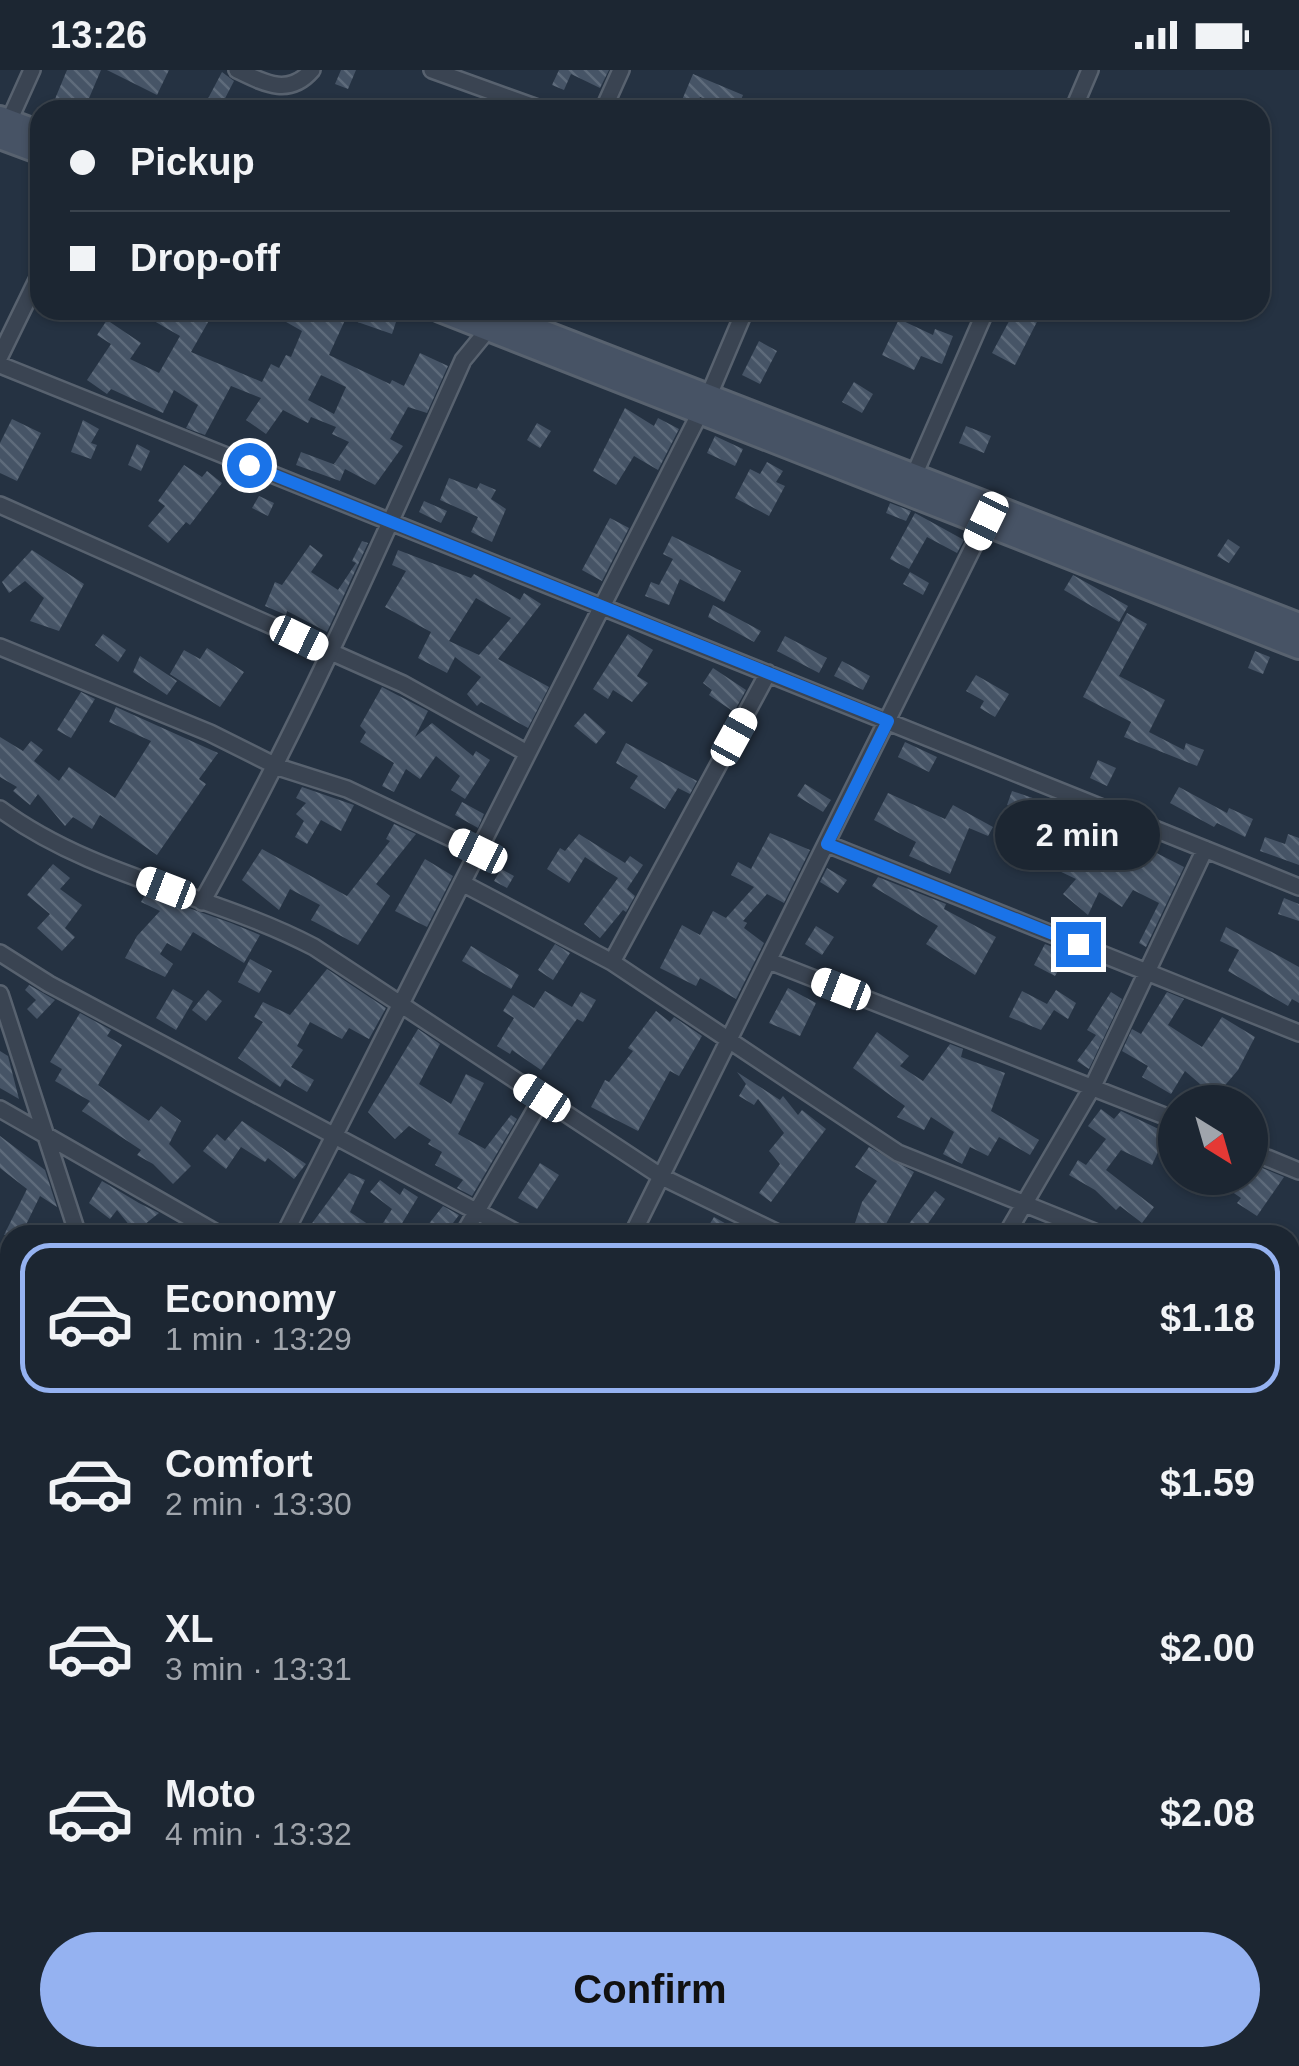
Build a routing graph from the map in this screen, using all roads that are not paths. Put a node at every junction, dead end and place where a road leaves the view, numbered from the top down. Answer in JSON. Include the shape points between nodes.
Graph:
{"nodes":[{"id":1,"x":32,"y":70,"type":"edge"},
{"id":2,"x":236,"y":70,"type":"edge"},
{"id":3,"x":312,"y":70,"type":"edge"},
{"id":4,"x":621,"y":70,"type":"edge"},
{"id":5,"x":1090,"y":70,"type":"edge"},
{"id":6,"x":443,"y":72,"type":"edge"},
{"id":7,"x":517,"y":100,"type":"edge"},
{"id":8,"x":608,"y":100,"type":"edge"},
{"id":9,"x":1077,"y":100,"type":"edge"},
{"id":10,"x":3,"y":125,"type":"edge"},
{"id":11,"x":30,"y":131,"type":"edge"},
{"id":12,"x":30,"y":145,"type":"edge"},
{"id":13,"x":30,"y":294,"type":"edge"},
{"id":14,"x":491,"y":320,"type":"edge"},
{"id":15,"x":504,"y":320,"type":"edge"},
{"id":16,"x":741,"y":320,"type":"edge"},
{"id":17,"x":982,"y":320,"type":"edge"},
{"id":18,"x":0,"y":356,"type":"edge"},
{"id":19,"x":0,"y":365,"type":"edge"},
{"id":20,"x":705,"y":403,"type":"junction"},
{"id":21,"x":916,"y":473,"type":"junction"},
{"id":22,"x":0,"y":505,"type":"edge"},
{"id":23,"x":986,"y":521,"type":"junction"},
{"id":24,"x":391,"y":522,"type":"junction"},
{"id":25,"x":602,"y":606,"type":"junction"},
{"id":26,"x":1299,"y":625,"type":"edge"},
{"id":27,"x":0,"y":647,"type":"edge"},
{"id":28,"x":1299,"y":647,"type":"edge"},
{"id":29,"x":332,"y":654,"type":"junction"},
{"id":30,"x":768,"y":673,"type":"junction"},
{"id":31,"x":888,"y":721,"type":"junction"},
{"id":32,"x":528,"y":753,"type":"junction"},
{"id":33,"x":278,"y":766,"type":"junction"},
{"id":34,"x":0,"y":808,"type":"edge"},
{"id":35,"x":827,"y":844,"type":"junction"},
{"id":36,"x":1205,"y":849,"type":"junction"},
{"id":37,"x":478,"y":851,"type":"junction"},
{"id":38,"x":462,"y":883,"type":"junction"},
{"id":39,"x":1299,"y":886,"type":"edge"},
{"id":40,"x":202,"y":902,"type":"junction"},
{"id":41,"x":0,"y":952,"type":"edge"},
{"id":42,"x":769,"y":961,"type":"junction"},
{"id":43,"x":612,"y":962,"type":"junction"},
{"id":44,"x":1150,"y":972,"type":"junction"},
{"id":45,"x":0,"y":994,"type":"edge"},
{"id":46,"x":401,"y":1005,"type":"junction"},
{"id":47,"x":1299,"y":1032,"type":"edge"},
{"id":48,"x":728,"y":1044,"type":"junction"},
{"id":49,"x":1093,"y":1086,"type":"junction"},
{"id":50,"x":542,"y":1098,"type":"junction"},
{"id":51,"x":0,"y":1110,"type":"edge"},
{"id":52,"x":1158,"y":1113,"type":"edge"},
{"id":53,"x":332,"y":1134,"type":"junction"},
{"id":54,"x":49,"y":1140,"type":"junction"},
{"id":55,"x":1268,"y":1158,"type":"edge"},
{"id":56,"x":1299,"y":1171,"type":"edge"},
{"id":57,"x":662,"y":1177,"type":"junction"},
{"id":58,"x":1024,"y":1203,"type":"junction"},
{"id":59,"x":475,"y":1212,"type":"junction"},
{"id":60,"x":75,"y":1225,"type":"edge"},
{"id":61,"x":202,"y":1225,"type":"edge"},
{"id":62,"x":289,"y":1225,"type":"edge"},
{"id":63,"x":468,"y":1225,"type":"edge"},
{"id":64,"x":501,"y":1225,"type":"edge"},
{"id":65,"x":637,"y":1225,"type":"edge"},
{"id":66,"x":761,"y":1225,"type":"edge"},
{"id":67,"x":1012,"y":1225,"type":"edge"},
{"id":68,"x":1078,"y":1225,"type":"edge"}],
"edges":[{"from":1,"to":10,"type":"street"},
{"from":2,"to":3,"type":"street","via":[[272,87],[294,86]]},
{"from":4,"to":8,"type":"street"},
{"from":5,"to":9,"type":"street"},
{"from":6,"to":7,"type":"street"},
{"from":10,"to":11,"type":"main road"},
{"from":10,"to":12,"type":"main road"},
{"from":13,"to":18,"type":"street"},
{"from":14,"to":24,"type":"street","via":[[463,360]]},
{"from":15,"to":20,"type":"main road"},
{"from":16,"to":20,"type":"street"},
{"from":17,"to":21,"type":"street"},
{"from":19,"to":24,"type":"street"},
{"from":20,"to":21,"type":"main road"},
{"from":20,"to":23,"type":"main road"},
{"from":20,"to":25,"type":"street"},
{"from":21,"to":26,"type":"main road"},
{"from":22,"to":29,"type":"street"},
{"from":23,"to":28,"type":"main road"},
{"from":23,"to":31,"type":"street"},
{"from":24,"to":25,"type":"street"},
{"from":24,"to":29,"type":"street"},
{"from":25,"to":30,"type":"street"},
{"from":25,"to":32,"type":"street"},
{"from":27,"to":33,"type":"street"},
{"from":29,"to":32,"type":"street","via":[[403,684]]},
{"from":29,"to":33,"type":"street"},
{"from":30,"to":31,"type":"street"},
{"from":30,"to":43,"type":"street"},
{"from":31,"to":35,"type":"street"},
{"from":31,"to":36,"type":"street"},
{"from":32,"to":37,"type":"street"},
{"from":33,"to":37,"type":"street","via":[[347,788]]},
{"from":33,"to":40,"type":"street"},
{"from":34,"to":40,"type":"street","via":[[92,860]]},
{"from":35,"to":42,"type":"street"},
{"from":35,"to":44,"type":"street"},
{"from":36,"to":39,"type":"street"},
{"from":36,"to":44,"type":"street"},
{"from":37,"to":38,"type":"street"},
{"from":38,"to":43,"type":"street"},
{"from":38,"to":46,"type":"street"},
{"from":40,"to":46,"type":"street","via":[[271,924]]},
{"from":41,"to":53,"type":"street"},
{"from":42,"to":48,"type":"street"},
{"from":42,"to":49,"type":"street"},
{"from":43,"to":48,"type":"street"},
{"from":44,"to":47,"type":"street"},
{"from":44,"to":49,"type":"street"},
{"from":45,"to":54,"type":"street"},
{"from":46,"to":50,"type":"street"},
{"from":46,"to":53,"type":"street"},
{"from":48,"to":57,"type":"street"},
{"from":48,"to":58,"type":"street","via":[[898,1153]]},
{"from":49,"to":52,"type":"street"},
{"from":49,"to":58,"type":"street"},
{"from":50,"to":57,"type":"street"},
{"from":50,"to":59,"type":"street"},
{"from":51,"to":54,"type":"street"},
{"from":53,"to":59,"type":"street"},
{"from":53,"to":62,"type":"street"},
{"from":54,"to":60,"type":"street"},
{"from":54,"to":61,"type":"street"},
{"from":55,"to":56,"type":"street"},
{"from":57,"to":65,"type":"street"},
{"from":57,"to":66,"type":"street"},
{"from":58,"to":67,"type":"street"},
{"from":58,"to":68,"type":"street"},
{"from":59,"to":63,"type":"street"},
{"from":59,"to":64,"type":"street"}]}
